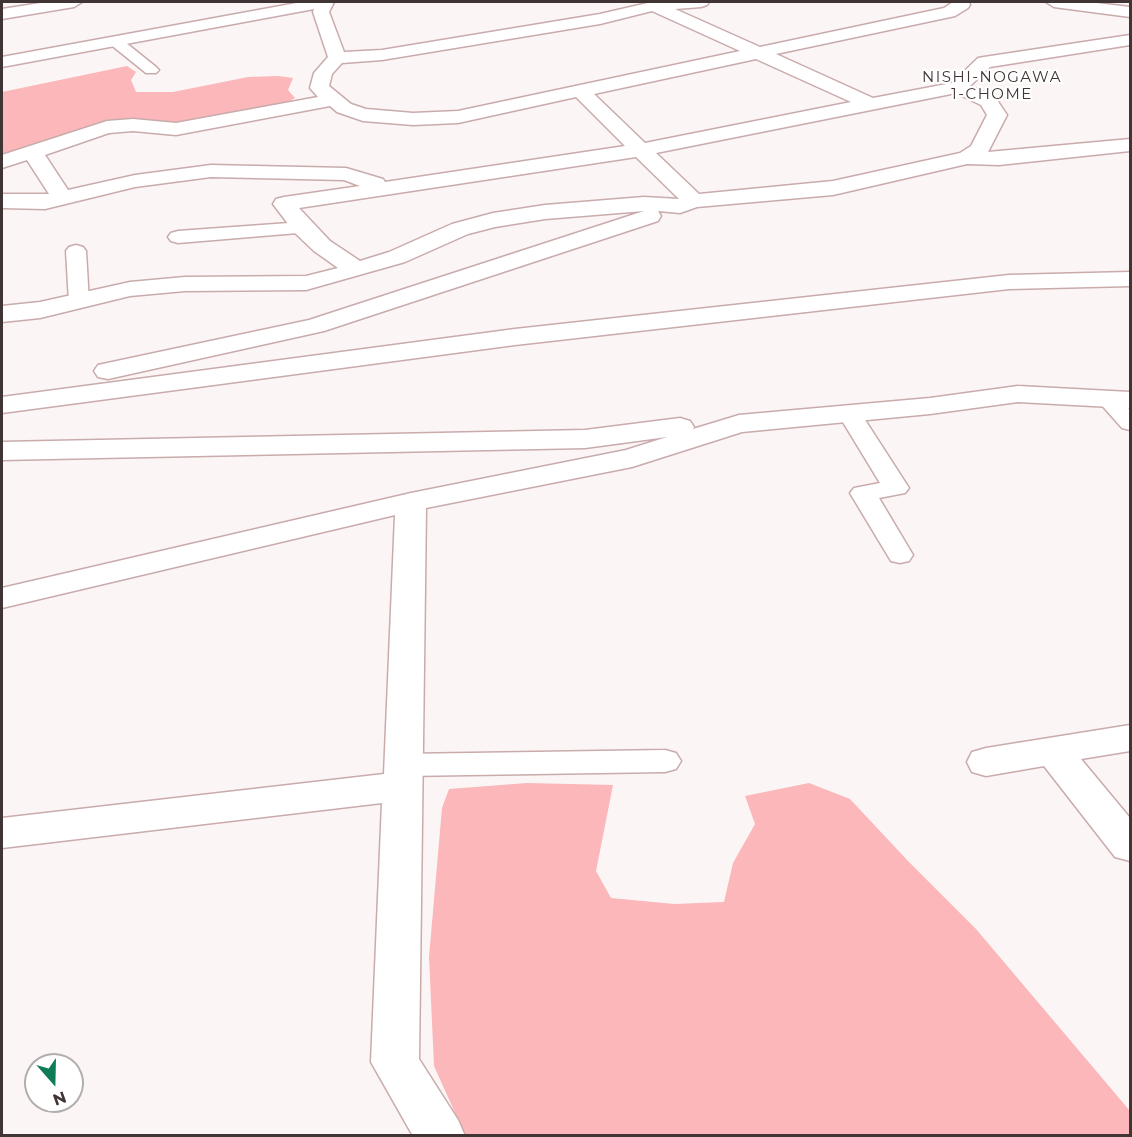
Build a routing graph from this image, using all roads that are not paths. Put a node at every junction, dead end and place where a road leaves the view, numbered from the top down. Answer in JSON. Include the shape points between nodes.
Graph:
{"nodes":[{"id":1,"x":74,"y":2,"type":"edge"},
{"id":2,"x":326,"y":2,"type":"edge"},
{"id":3,"x":701,"y":2,"type":"edge"},
{"id":4,"x":961,"y":2,"type":"edge"},
{"id":5,"x":1054,"y":2,"type":"edge"},
{"id":6,"x":654,"y":6,"type":"junction"},
{"id":7,"x":1131,"y":12,"type":"edge"},
{"id":8,"x":2,"y":14,"type":"edge"},
{"id":9,"x":1131,"y":40,"type":"edge"},
{"id":10,"x":115,"y":41,"type":"junction"},
{"id":11,"x":756,"y":52,"type":"junction"},
{"id":12,"x":5,"y":57,"type":"edge"},
{"id":13,"x":337,"y":58,"type":"junction"},
{"id":14,"x":152,"y":70,"type":"dead end"},
{"id":15,"x":958,"y":87,"type":"junction"},
{"id":16,"x":579,"y":90,"type":"junction"},
{"id":17,"x":332,"y":100,"type":"junction"},
{"id":18,"x":872,"y":104,"type":"junction"},
{"id":19,"x":1131,"y":145,"type":"edge"},
{"id":20,"x":640,"y":150,"type":"junction"},
{"id":21,"x":32,"y":151,"type":"junction"},
{"id":22,"x":967,"y":158,"type":"junction"},
{"id":23,"x":2,"y":162,"type":"edge"},
{"id":24,"x":389,"y":188,"type":"junction"},
{"id":25,"x":62,"y":198,"type":"junction"},
{"id":26,"x":2,"y":201,"type":"edge"},
{"id":27,"x":687,"y":204,"type":"junction"},
{"id":28,"x":303,"y":228,"type":"junction"},
{"id":29,"x":178,"y":237,"type":"dead end"},
{"id":30,"x":76,"y":251,"type":"dead end"},
{"id":31,"x":357,"y":270,"type":"junction"},
{"id":32,"x":1131,"y":279,"type":"edge"},
{"id":33,"x":79,"y":302,"type":"junction"},
{"id":34,"x":2,"y":314,"type":"edge"},
{"id":35,"x":2,"y":386,"type":"edge"},
{"id":36,"x":1120,"y":400,"type":"edge"},
{"id":37,"x":2,"y":405,"type":"edge"},
{"id":38,"x":850,"y":414,"type":"junction"},
{"id":39,"x":1131,"y":423,"type":"edge"},
{"id":40,"x":740,"y":424,"type":"junction"},
{"id":41,"x":2,"y":451,"type":"edge"},
{"id":42,"x":411,"y":502,"type":"junction"},
{"id":43,"x":900,"y":555,"type":"dead end"},
{"id":44,"x":2,"y":598,"type":"edge"},
{"id":45,"x":1131,"y":738,"type":"edge"},
{"id":46,"x":1053,"y":751,"type":"junction"},
{"id":47,"x":665,"y":761,"type":"dead end"},
{"id":48,"x":986,"y":762,"type":"dead end"},
{"id":49,"x":405,"y":775,"type":"junction"},
{"id":50,"x":2,"y":833,"type":"edge"},
{"id":51,"x":1131,"y":846,"type":"edge"},
{"id":52,"x":440,"y":1136,"type":"edge"}],
"edges":[{"from":1,"to":8,"type":"street"},
{"from":2,"to":10,"type":"street"},
{"from":2,"to":13,"type":"street","via":[[321,12]]},
{"from":3,"to":6,"type":"street"},
{"from":4,"to":11,"type":"street","via":[[963,5],[949,12]]},
{"from":5,"to":7,"type":"street"},
{"from":6,"to":11,"type":"street"},
{"from":6,"to":13,"type":"street","via":[[600,20],[415,50]]},
{"from":9,"to":15,"type":"street","via":[[984,62]]},
{"from":10,"to":12,"type":"street"},
{"from":10,"to":14,"type":"lane"},
{"from":11,"to":16,"type":"street"},
{"from":11,"to":18,"type":"street"},
{"from":13,"to":17,"type":"street","via":[[323,73],[319,88]]},
{"from":15,"to":18,"type":"street"},
{"from":15,"to":22,"type":"street","via":[[988,101],[997,115],[979,150]]},
{"from":16,"to":17,"type":"street","via":[[436,119],[363,115]]},
{"from":16,"to":20,"type":"street"},
{"from":17,"to":21,"type":"street","via":[[176,129],[106,127]]},
{"from":18,"to":20,"type":"street"},
{"from":19,"to":22,"type":"street","via":[[999,159]]},
{"from":20,"to":24,"type":"street"},
{"from":20,"to":27,"type":"street"},
{"from":21,"to":23,"type":"street"},
{"from":21,"to":25,"type":"street"},
{"from":22,"to":27,"type":"street","via":[[833,188]]},
{"from":24,"to":25,"type":"street","via":[[345,174],[211,171],[135,181]]},
{"from":24,"to":28,"type":"street","via":[[284,204]]},
{"from":25,"to":26,"type":"street","via":[[45,202]]},
{"from":27,"to":31,"type":"street","via":[[545,212],[493,220]]},
{"from":27,"to":35,"type":"street","via":[[315,327],[81,376]]},
{"from":28,"to":29,"type":"lane"},
{"from":28,"to":31,"type":"street"},
{"from":30,"to":33,"type":"lane"},
{"from":31,"to":33,"type":"street","via":[[306,283],[185,284],[130,289]]},
{"from":32,"to":37,"type":"street","via":[[1009,282],[538,334]]},
{"from":33,"to":34,"type":"street"},
{"from":36,"to":38,"type":"street","via":[[1018,394]]},
{"from":36,"to":39,"type":"lane"},
{"from":38,"to":40,"type":"street"},
{"from":38,"to":43,"type":"lane","via":[[896,488],[863,493]]},
{"from":40,"to":41,"type":"street","via":[[573,440]]},
{"from":40,"to":42,"type":"street","via":[[632,458]]},
{"from":42,"to":44,"type":"street"},
{"from":42,"to":49,"type":"street"},
{"from":45,"to":46,"type":"street"},
{"from":46,"to":48,"type":"street"},
{"from":46,"to":51,"type":"street"},
{"from":47,"to":49,"type":"lane"},
{"from":49,"to":50,"type":"street"},
{"from":49,"to":52,"type":"street","via":[[395,1062]]}]}
